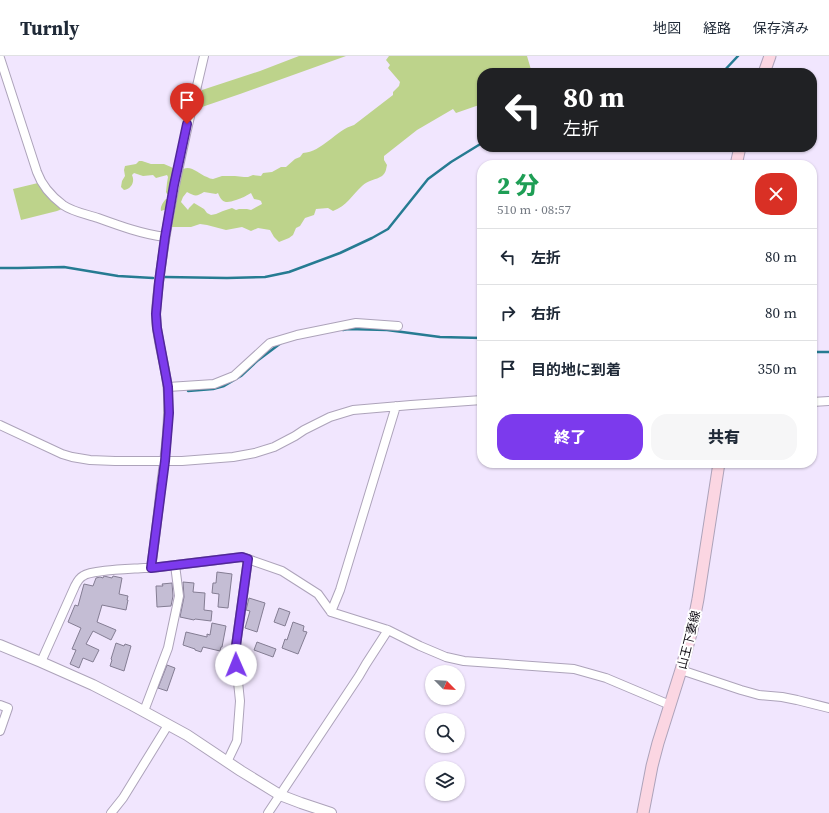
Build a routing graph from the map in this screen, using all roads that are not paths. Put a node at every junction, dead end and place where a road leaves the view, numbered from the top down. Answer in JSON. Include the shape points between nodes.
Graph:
{"nodes":[{"id":1,"x":204,"y":56,"type":"edge"},
{"id":2,"x":770,"y":56,"type":"edge"},
{"id":3,"x":0,"y":58,"type":"edge"},
{"id":4,"x":766,"y":68,"type":"edge"},
{"id":5,"x":165,"y":237,"type":"junction"},
{"id":6,"x":398,"y":326,"type":"dead end"},
{"id":7,"x":168,"y":387,"type":"junction"},
{"id":8,"x":477,"y":400,"type":"edge"},
{"id":9,"x":829,"y":401,"type":"edge"},
{"id":10,"x":817,"y":402,"type":"edge"},
{"id":11,"x":396,"y":406,"type":"junction"},
{"id":12,"x":0,"y":425,"type":"edge"},
{"id":13,"x":165,"y":461,"type":"junction"},
{"id":14,"x":718,"y":468,"type":"edge"},
{"id":15,"x":248,"y":559,"type":"junction"},
{"id":16,"x":175,"y":565,"type":"junction"},
{"id":17,"x":151,"y":568,"type":"junction"},
{"id":18,"x":331,"y":612,"type":"junction"},
{"id":19,"x":388,"y":630,"type":"junction"},
{"id":20,"x":0,"y":646,"type":"edge"},
{"id":21,"x":41,"y":662,"type":"junction"},
{"id":22,"x":682,"y":670,"type":"junction"},
{"id":23,"x":0,"y":705,"type":"edge"},
{"id":24,"x":670,"y":705,"type":"junction"},
{"id":25,"x":829,"y":708,"type":"edge"},
{"id":26,"x":144,"y":711,"type":"junction"},
{"id":27,"x":168,"y":725,"type":"junction"},
{"id":28,"x":0,"y":731,"type":"edge"},
{"id":29,"x":227,"y":762,"type":"junction"},
{"id":30,"x":280,"y":795,"type":"junction"},
{"id":31,"x":111,"y":813,"type":"edge"},
{"id":32,"x":268,"y":813,"type":"edge"},
{"id":33,"x":331,"y":813,"type":"edge"},
{"id":34,"x":643,"y":813,"type":"edge"}],
"edges":[{"from":1,"to":5,"type":"street","via":[[187,124]]},
{"from":2,"to":4,"type":"main road"},
{"from":3,"to":5,"type":"street","via":[[37,172],[46,190],[63,205],[76,211],[147,234]]},
{"from":5,"to":7,"type":"street","via":[[156,314]]},
{"from":6,"to":7,"type":"street","via":[[356,323],[297,334],[270,344],[234,376],[214,384]]},
{"from":7,"to":13,"type":"street","via":[[169,413]]},
{"from":8,"to":11,"type":"street"},
{"from":9,"to":10,"type":"street"},
{"from":11,"to":13,"type":"street","via":[[353,410],[330,417],[274,447],[255,453],[182,462]]},
{"from":11,"to":18,"type":"street"},
{"from":12,"to":13,"type":"street","via":[[72,457]]},
{"from":13,"to":17,"type":"street"},
{"from":14,"to":22,"type":"main road","name":"山王下妻線","via":[[698,599]]},
{"from":15,"to":16,"type":"street","via":[[242,557]]},
{"from":15,"to":18,"type":"street","via":[[282,571],[318,594]]},
{"from":15,"to":29,"type":"street","via":[[235,653],[240,701],[237,741]]},
{"from":16,"to":17,"type":"street"},
{"from":16,"to":26,"type":"street","via":[[179,596],[168,648]]},
{"from":17,"to":21,"type":"street","via":[[93,572],[80,578]]},
{"from":18,"to":19,"type":"street"},
{"from":19,"to":24,"type":"street","via":[[446,657],[464,661],[578,670],[606,678]]},
{"from":19,"to":30,"type":"street"},
{"from":20,"to":21,"type":"street"},
{"from":21,"to":26,"type":"street"},
{"from":22,"to":24,"type":"main road","name":"山王下妻線"},
{"from":22,"to":25,"type":"street","via":[[759,695],[782,697]]},
{"from":23,"to":28,"type":"street","via":[[8,708]]},
{"from":24,"to":34,"type":"main road","name":"山王下妻線","via":[[652,766]]},
{"from":26,"to":27,"type":"street"},
{"from":27,"to":29,"type":"street"},
{"from":27,"to":31,"type":"street"},
{"from":29,"to":30,"type":"street"},
{"from":30,"to":32,"type":"street"},
{"from":30,"to":33,"type":"street"}]}
